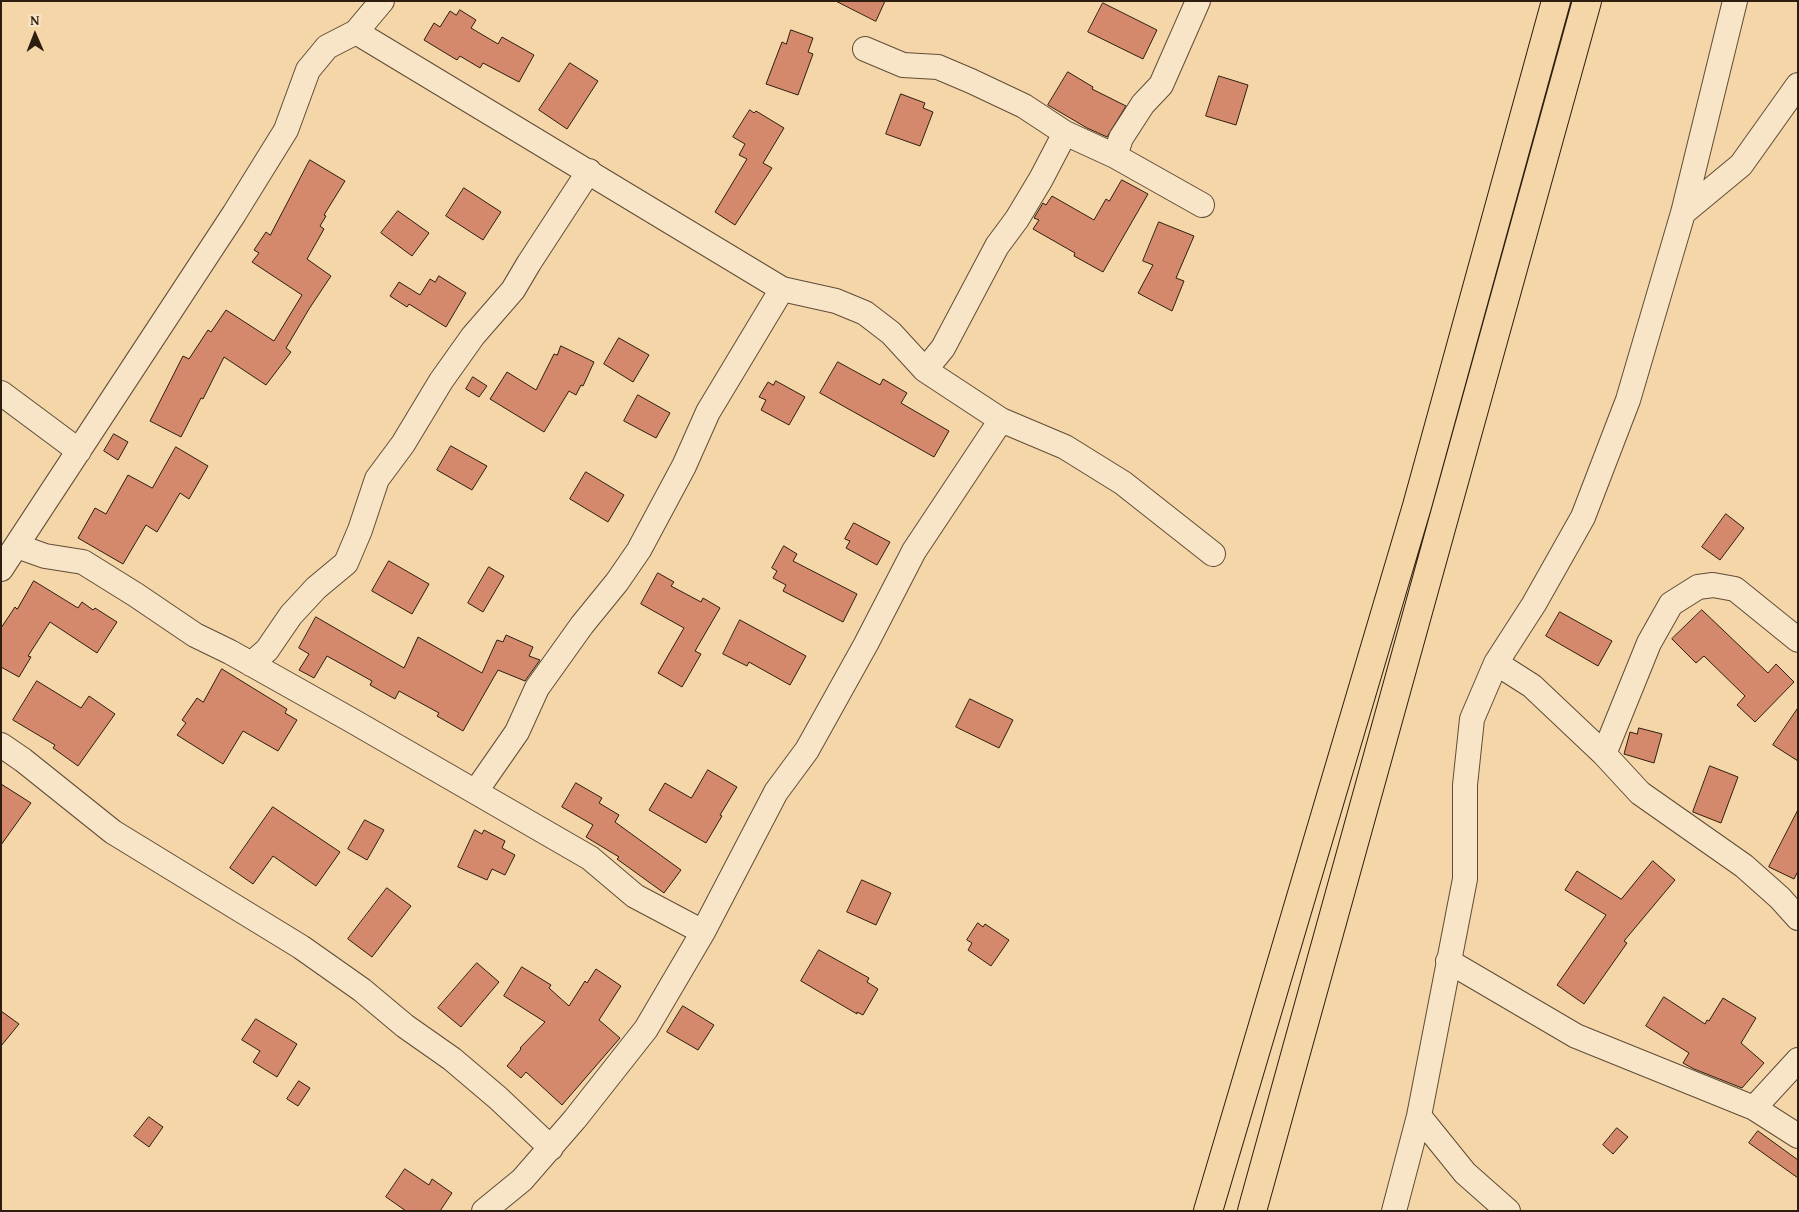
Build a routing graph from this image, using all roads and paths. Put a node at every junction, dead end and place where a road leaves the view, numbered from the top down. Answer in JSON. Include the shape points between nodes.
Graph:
{"nodes":[{"id":1,"x":382,"y":1,"type":"edge"},
{"id":2,"x":1198,"y":1,"type":"edge"},
{"id":3,"x":1556,"y":1,"type":"edge"},
{"id":4,"x":1587,"y":1,"type":"edge"},
{"id":5,"x":1735,"y":1,"type":"edge"},
{"id":6,"x":356,"y":32,"type":"junction"},
{"id":7,"x":865,"y":49,"type":"dead end"},
{"id":8,"x":1798,"y":85,"type":"edge"},
{"id":9,"x":1065,"y":133,"type":"junction"},
{"id":10,"x":1115,"y":156,"type":"junction"},
{"id":11,"x":589,"y":171,"type":"junction"},
{"id":12,"x":1202,"y":205,"type":"dead end"},
{"id":13,"x":1683,"y":213,"type":"junction"},
{"id":14,"x":782,"y":288,"type":"junction"},
{"id":15,"x":925,"y":370,"type":"junction"},
{"id":16,"x":1,"y":393,"type":"edge"},
{"id":17,"x":1000,"y":420,"type":"junction"},
{"id":18,"x":79,"y":451,"type":"junction"},
{"id":19,"x":17,"y":546,"type":"junction"},
{"id":20,"x":1213,"y":554,"type":"dead end"},
{"id":21,"x":1,"y":569,"type":"edge"},
{"id":22,"x":1798,"y":640,"type":"edge"},
{"id":23,"x":1496,"y":663,"type":"junction"},
{"id":24,"x":251,"y":664,"type":"junction"},
{"id":25,"x":1,"y":745,"type":"edge"},
{"id":26,"x":1604,"y":754,"type":"junction"},
{"id":27,"x":476,"y":791,"type":"junction"},
{"id":28,"x":1798,"y":918,"type":"edge"},
{"id":29,"x":703,"y":932,"type":"junction"},
{"id":30,"x":1448,"y":961,"type":"junction"},
{"id":31,"x":1798,"y":1060,"type":"edge"},
{"id":32,"x":1754,"y":1108,"type":"junction"},
{"id":33,"x":1419,"y":1116,"type":"junction"},
{"id":34,"x":1798,"y":1136,"type":"edge"},
{"id":35,"x":550,"y":1148,"type":"junction"},
{"id":36,"x":484,"y":1211,"type":"edge"},
{"id":37,"x":1208,"y":1211,"type":"edge"},
{"id":38,"x":1252,"y":1211,"type":"edge"},
{"id":39,"x":1394,"y":1211,"type":"edge"},
{"id":40,"x":1508,"y":1211,"type":"edge"}],
"edges":[{"from":1,"to":6,"type":"street"},
{"from":2,"to":10,"type":"street","via":[[1161,85],[1143,104],[1121,138]]},
{"from":3,"to":37,"type":"highway","via":[[1417,506]]},
{"from":4,"to":38,"type":"highway"},
{"from":5,"to":13,"type":"street"},
{"from":6,"to":11,"type":"street"},
{"from":6,"to":18,"type":"street","via":[[327,47],[308,70],[286,130]]},
{"from":7,"to":9,"type":"street","via":[[903,65],[938,67],[1024,106]]},
{"from":8,"to":13,"type":"street","via":[[1741,165]]},
{"from":9,"to":10,"type":"street"},
{"from":9,"to":15,"type":"street","via":[[1017,219],[997,246],[943,348]]},
{"from":10,"to":12,"type":"street"},
{"from":11,"to":14,"type":"street"},
{"from":11,"to":24,"type":"street","via":[[514,290],[473,336],[377,479],[346,563],[316,588],[291,615],[267,650]]},
{"from":13,"to":23,"type":"street","via":[[1628,400],[1583,517]]},
{"from":14,"to":15,"type":"street","via":[[836,301],[865,314],[891,333]]},
{"from":14,"to":27,"type":"street","via":[[708,412],[640,550],[537,688],[517,732]]},
{"from":15,"to":17,"type":"street"},
{"from":16,"to":18,"type":"street"},
{"from":17,"to":20,"type":"street","via":[[1065,447],[1122,483]]},
{"from":17,"to":29,"type":"street","via":[[914,551],[808,750],[776,792]]},
{"from":18,"to":19,"type":"street"},
{"from":19,"to":21,"type":"street"},
{"from":19,"to":24,"type":"street","via":[[45,556],[83,562],[195,635]]},
{"from":22,"to":26,"type":"street","via":[[1735,589],[1713,585],[1698,587],[1672,604],[1649,643]]},
{"from":23,"to":26,"type":"street","via":[[1532,686]]},
{"from":23,"to":30,"type":"street","via":[[1472,719],[1465,786],[1465,880]]},
{"from":24,"to":27,"type":"street"},
{"from":25,"to":35,"type":"street","via":[[113,832],[301,947],[362,990],[452,1059]]},
{"from":26,"to":28,"type":"street","via":[[1640,793],[1744,866]]},
{"from":27,"to":29,"type":"street","via":[[590,858],[635,896]]},
{"from":29,"to":35,"type":"street","via":[[646,1029]]},
{"from":30,"to":32,"type":"street","via":[[1576,1036]]},
{"from":30,"to":33,"type":"street"},
{"from":31,"to":32,"type":"street"},
{"from":32,"to":34,"type":"street"},
{"from":33,"to":39,"type":"street"},
{"from":33,"to":40,"type":"street","via":[[1465,1173]]},
{"from":35,"to":36,"type":"street","via":[[522,1180]]}]}
